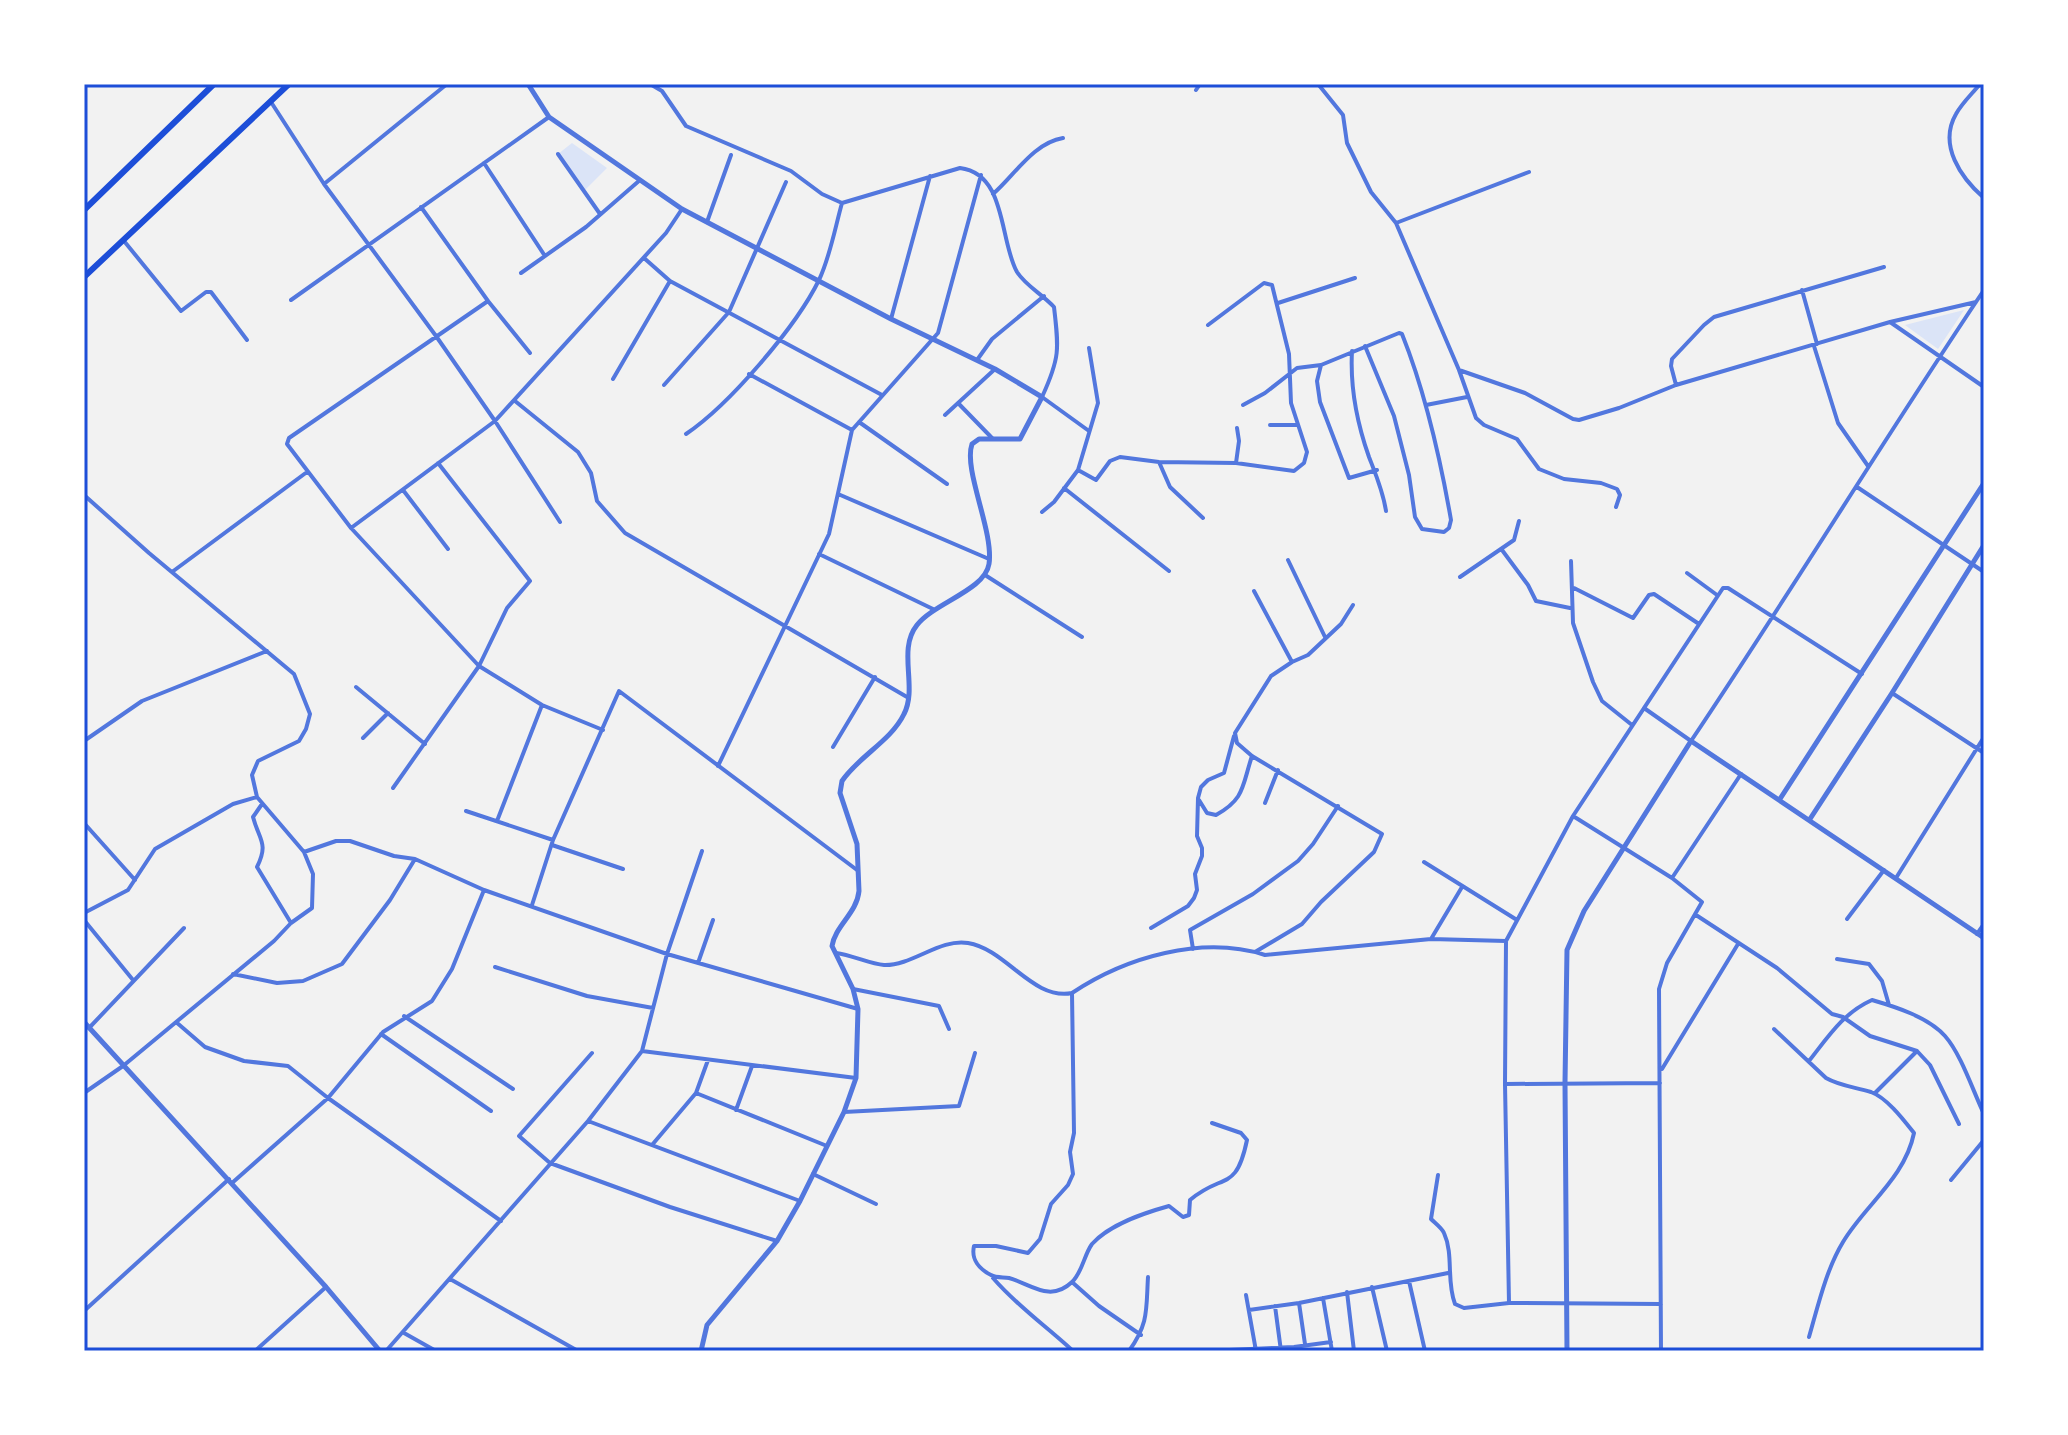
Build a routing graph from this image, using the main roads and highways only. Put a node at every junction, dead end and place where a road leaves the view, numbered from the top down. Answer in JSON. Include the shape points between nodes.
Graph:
{"nodes":[{"id":1,"x":214,"y":84,"type":"edge"},
{"id":2,"x":289,"y":84,"type":"edge"},
{"id":3,"x":84,"y":210,"type":"edge"},
{"id":4,"x":84,"y":277,"type":"edge"}],
"edges":[{"from":1,"to":3,"type":"main road"},
{"from":2,"to":4,"type":"main road"}]}
